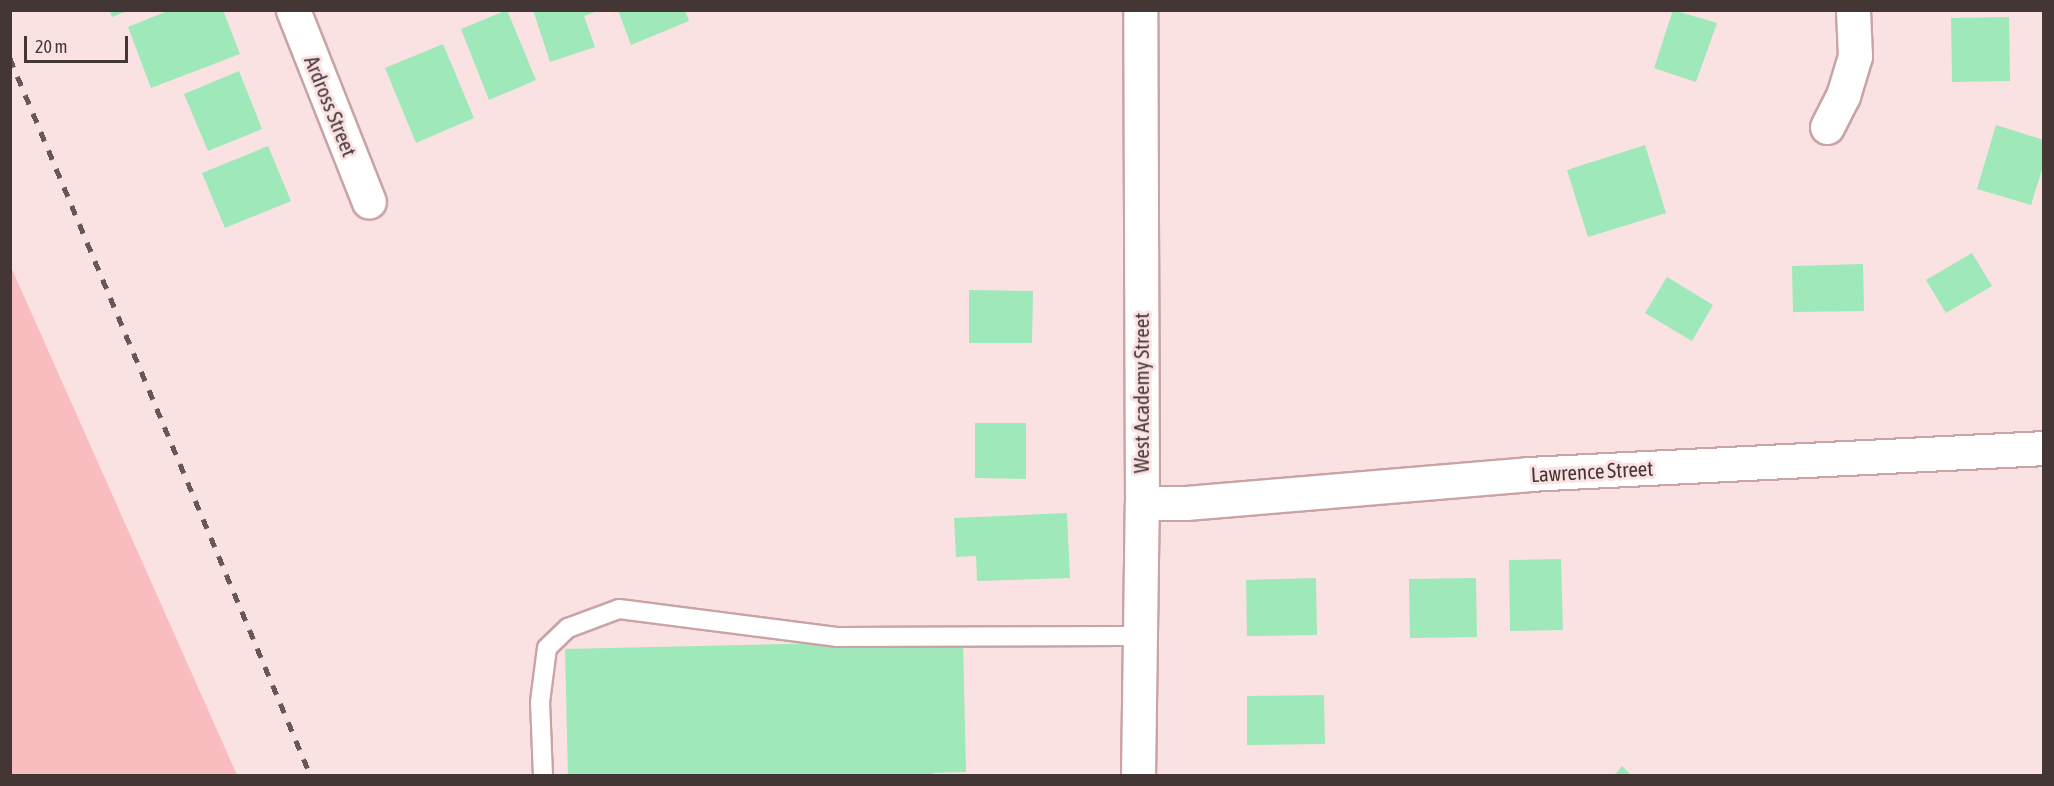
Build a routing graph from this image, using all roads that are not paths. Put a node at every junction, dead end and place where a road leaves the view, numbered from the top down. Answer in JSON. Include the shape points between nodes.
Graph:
{"nodes":[{"id":1,"x":1140,"y":10,"type":"edge"},
{"id":2,"x":1852,"y":10,"type":"edge"},
{"id":3,"x":300,"y":13,"type":"edge"},
{"id":4,"x":1827,"y":127,"type":"dead end"},
{"id":5,"x":369,"y":202,"type":"dead end"},
{"id":6,"x":2043,"y":448,"type":"edge"},
{"id":7,"x":1142,"y":503,"type":"junction"},
{"id":8,"x":1140,"y":636,"type":"junction"},
{"id":9,"x":543,"y":776,"type":"edge"},
{"id":10,"x":1138,"y":776,"type":"edge"}],
"edges":[{"from":1,"to":7,"type":"street","name":"West Academy Street"},
{"from":2,"to":4,"type":"street","via":[[1855,56],[1843,96]]},
{"from":3,"to":5,"type":"street","name":"Ardross Street"},
{"from":6,"to":7,"type":"street","name":"Lawrence Street","via":[[1528,474],[1186,503]]},
{"from":7,"to":8,"type":"street","name":"West Academy Street"},
{"from":8,"to":9,"type":"lane","via":[[838,637],[620,609],[568,628],[547,648],[540,702]]},
{"from":8,"to":10,"type":"street","name":"West Academy Street"}]}
